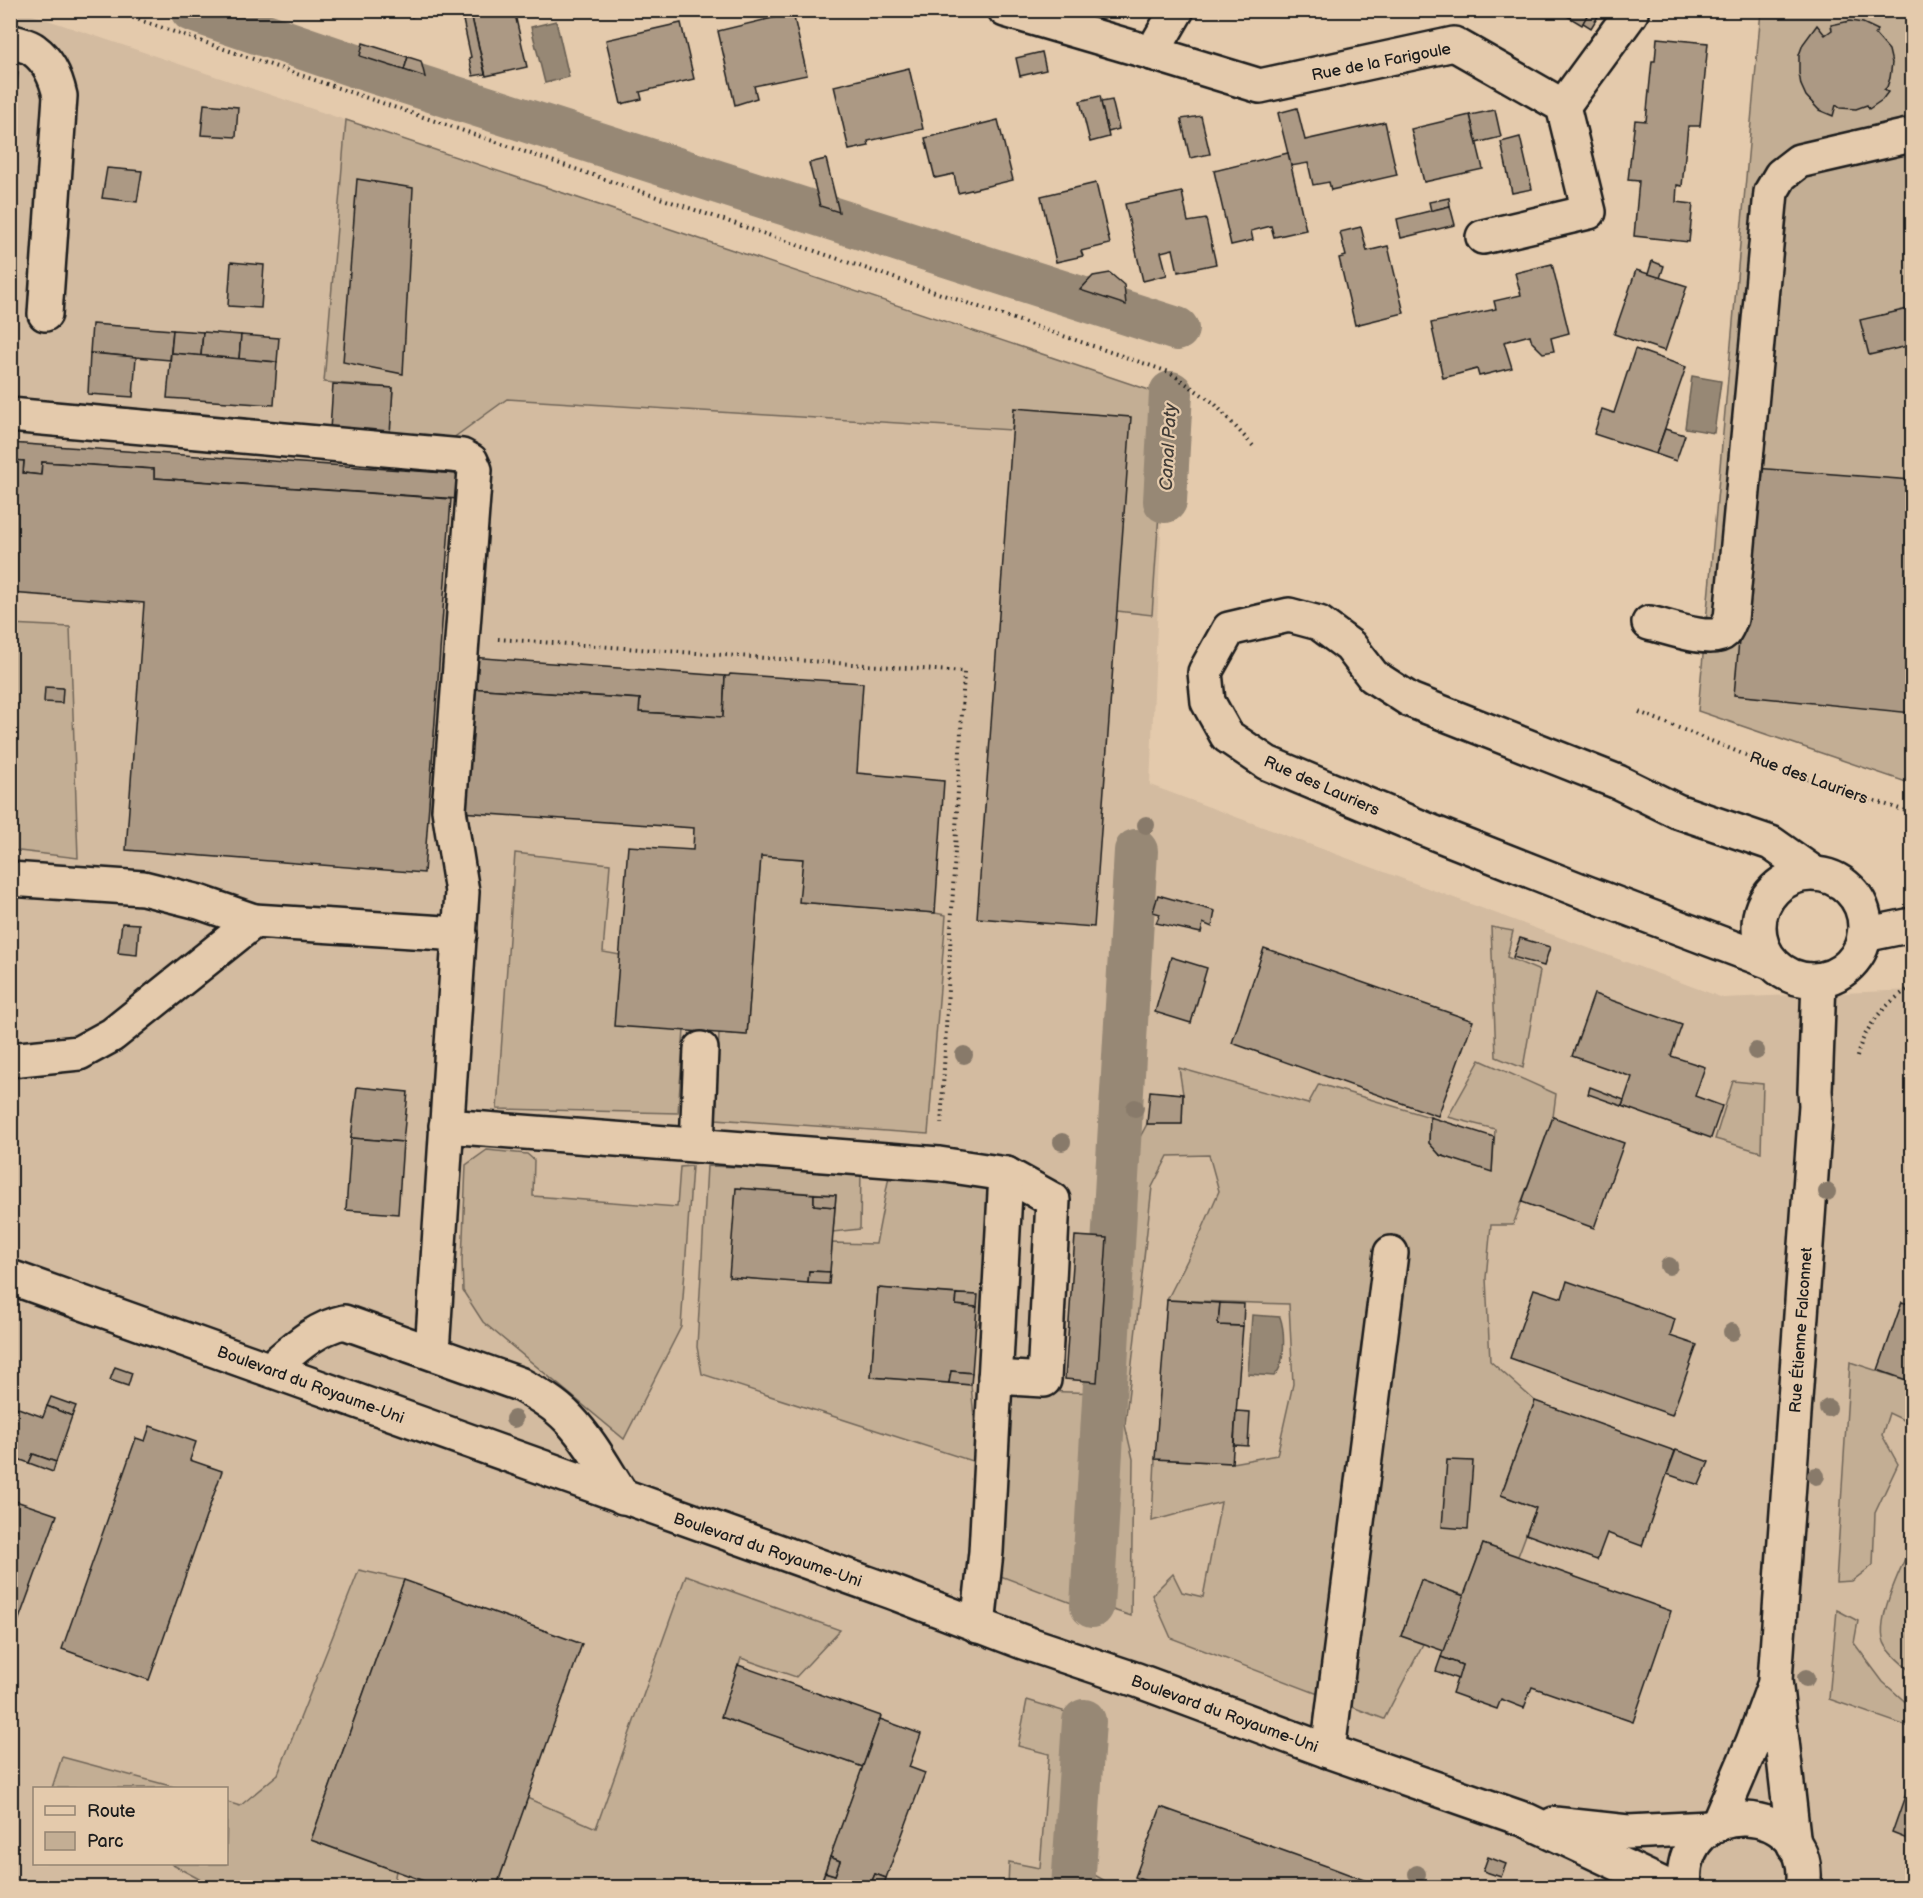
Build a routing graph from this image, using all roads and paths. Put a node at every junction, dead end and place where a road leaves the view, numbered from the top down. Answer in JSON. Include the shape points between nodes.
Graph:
{"nodes":[{"id":1,"x":110,"y":10,"type":"edge"},
{"id":2,"x":1005,"y":10,"type":"edge"},
{"id":3,"x":1177,"y":10,"type":"edge"},
{"id":4,"x":1631,"y":13,"type":"dead end"},
{"id":5,"x":10,"y":41,"type":"edge"},
{"id":6,"x":1152,"y":53,"type":"junction"},
{"id":7,"x":1563,"y":106,"type":"junction"},
{"id":8,"x":1912,"y":135,"type":"edge"},
{"id":9,"x":1484,"y":237,"type":"dead end"},
{"id":10,"x":45,"y":315,"type":"dead end"},
{"id":11,"x":10,"y":415,"type":"edge"},
{"id":12,"x":1254,"y":447,"type":"dead end"},
{"id":13,"x":1649,"y":622,"type":"dead end"},
{"id":14,"x":463,"y":636,"type":"junction"},
{"id":15,"x":1639,"y":712,"type":"dead end"},
{"id":16,"x":1912,"y":813,"type":"edge"},
{"id":17,"x":1815,"y":874,"type":"junction"},
{"id":18,"x":10,"y":879,"type":"edge"},
{"id":19,"x":254,"y":921,"type":"junction"},
{"id":20,"x":1912,"y":925,"type":"edge"},
{"id":21,"x":460,"y":934,"type":"junction"},
{"id":22,"x":1864,"y":935,"type":"junction"},
{"id":23,"x":1773,"y":963,"type":"junction"},
{"id":24,"x":1819,"y":980,"type":"junction"},
{"id":25,"x":1912,"y":987,"type":"edge"},
{"id":26,"x":701,"y":1049,"type":"dead end"},
{"id":27,"x":10,"y":1060,"type":"edge"},
{"id":28,"x":1856,"y":1060,"type":"dead end"},
{"id":29,"x":446,"y":1126,"type":"junction"},
{"id":30,"x":697,"y":1145,"type":"junction"},
{"id":31,"x":939,"y":1164,"type":"junction"},
{"id":32,"x":1006,"y":1174,"type":"junction"},
{"id":33,"x":1391,"y":1253,"type":"dead end"},
{"id":34,"x":10,"y":1277,"type":"edge"},
{"id":35,"x":432,"y":1352,"type":"junction"},
{"id":36,"x":270,"y":1369,"type":"junction"},
{"id":37,"x":995,"y":1377,"type":"junction"},
{"id":38,"x":623,"y":1497,"type":"junction"},
{"id":39,"x":978,"y":1626,"type":"junction"},
{"id":40,"x":1775,"y":1680,"type":"junction"},
{"id":41,"x":1328,"y":1751,"type":"junction"},
{"id":42,"x":1526,"y":1820,"type":"junction"},
{"id":43,"x":1713,"y":1826,"type":"junction"},
{"id":44,"x":1800,"y":1864,"type":"edge"},
{"id":45,"x":1670,"y":1887,"type":"edge"},
{"id":46,"x":1685,"y":1887,"type":"edge"},
{"id":47,"x":1825,"y":1887,"type":"edge"}],
"edges":[{"from":1,"to":12,"type":"path","via":[[1169,372],[1214,403]]},
{"from":2,"to":6,"type":"street","name":"Rue de la Farigoule"},
{"from":3,"to":6,"type":"street"},
{"from":4,"to":7,"type":"street"},
{"from":5,"to":10,"type":"street","via":[[32,48],[48,64],[60,96]]},
{"from":6,"to":7,"type":"street","name":"Rue de la Farigoule","via":[[1260,86],[1454,44]]},
{"from":7,"to":9,"type":"street","via":[[1589,212]]},
{"from":8,"to":13,"type":"street","via":[[1799,160],[1781,175],[1771,192],[1731,619],[1724,632],[1704,637]]},
{"from":11,"to":14,"type":"street","via":[[462,456],[471,461],[475,470]]},
{"from":14,"to":21,"type":"street","via":[[449,810],[462,892]]},
{"from":14,"to":31,"type":"path","via":[[964,672]]},
{"from":15,"to":16,"type":"path","name":"Rue des Lauriers","via":[[1798,776]]},
{"from":17,"to":22,"type":"street","name":"Rue des Lauriers","via":[[1847,887],[1859,902]]},
{"from":17,"to":23,"type":"street","via":[[1797,876],[1781,884],[1761,913],[1759,934]]},
{"from":17,"to":23,"type":"street","name":"Rue des Lauriers","via":[[1771,843],[1677,811],[1618,782],[1410,700],[1373,676],[1350,646],[1319,623],[1288,615],[1229,629],[1205,672],[1208,702],[1227,736],[1267,763],[1571,887]]},
{"from":18,"to":19,"type":"street","via":[[143,888]]},
{"from":19,"to":21,"type":"street"},
{"from":19,"to":27,"type":"street","via":[[112,1035],[79,1053]]},
{"from":20,"to":22,"type":"street"},
{"from":21,"to":29,"type":"street"},
{"from":22,"to":24,"type":"street","via":[[1860,951],[1850,965]]},
{"from":23,"to":24,"type":"street","name":"Rue des Lauriers","via":[[1786,974]]},
{"from":24,"to":40,"type":"street","name":"Rue Étienne Falconnet","via":[[1816,1105]]},
{"from":25,"to":28,"type":"path","via":[[1882,1010],[1868,1029]]},
{"from":26,"to":30,"type":"street"},
{"from":29,"to":30,"type":"street"},
{"from":29,"to":35,"type":"street"},
{"from":30,"to":31,"type":"street"},
{"from":31,"to":32,"type":"street"},
{"from":32,"to":37,"type":"street"},
{"from":32,"to":37,"type":"street","via":[[1053,1200],[1045,1369],[1044,1380]]},
{"from":33,"to":41,"type":"street"},
{"from":34,"to":36,"type":"street","name":"Boulevard du Royaume-Uni"},
{"from":35,"to":36,"type":"street","via":[[345,1322],[329,1325]]},
{"from":35,"to":38,"type":"street","via":[[519,1384],[546,1399],[569,1419]]},
{"from":36,"to":38,"type":"street","name":"Boulevard du Royaume-Uni"},
{"from":37,"to":39,"type":"street"},
{"from":38,"to":39,"type":"street","name":"Boulevard du Royaume-Uni"},
{"from":39,"to":41,"type":"street","name":"Boulevard du Royaume-Uni"},
{"from":40,"to":43,"type":"street","name":"Rue Étienne Falconnet","via":[[1752,1742]]},
{"from":40,"to":44,"type":"street","name":"Rue Étienne Falconnet"},
{"from":41,"to":42,"type":"street","name":"Boulevard du Royaume-Uni"},
{"from":42,"to":43,"type":"street","name":"Boulevard du Royaume-Uni","via":[[1628,1832]]},
{"from":42,"to":45,"type":"street","name":"Boulevard du Royaume-Uni"},
{"from":43,"to":44,"type":"street","name":"Boulevard du Royaume-Uni","via":[[1734,1819],[1768,1822],[1783,1832]]},
{"from":43,"to":46,"type":"street","name":"Rue Étienne Falconnet","via":[[1696,1842],[1688,1858]]},
{"from":44,"to":47,"type":"street","name":"Boulevard du Royaume-Uni"}]}
